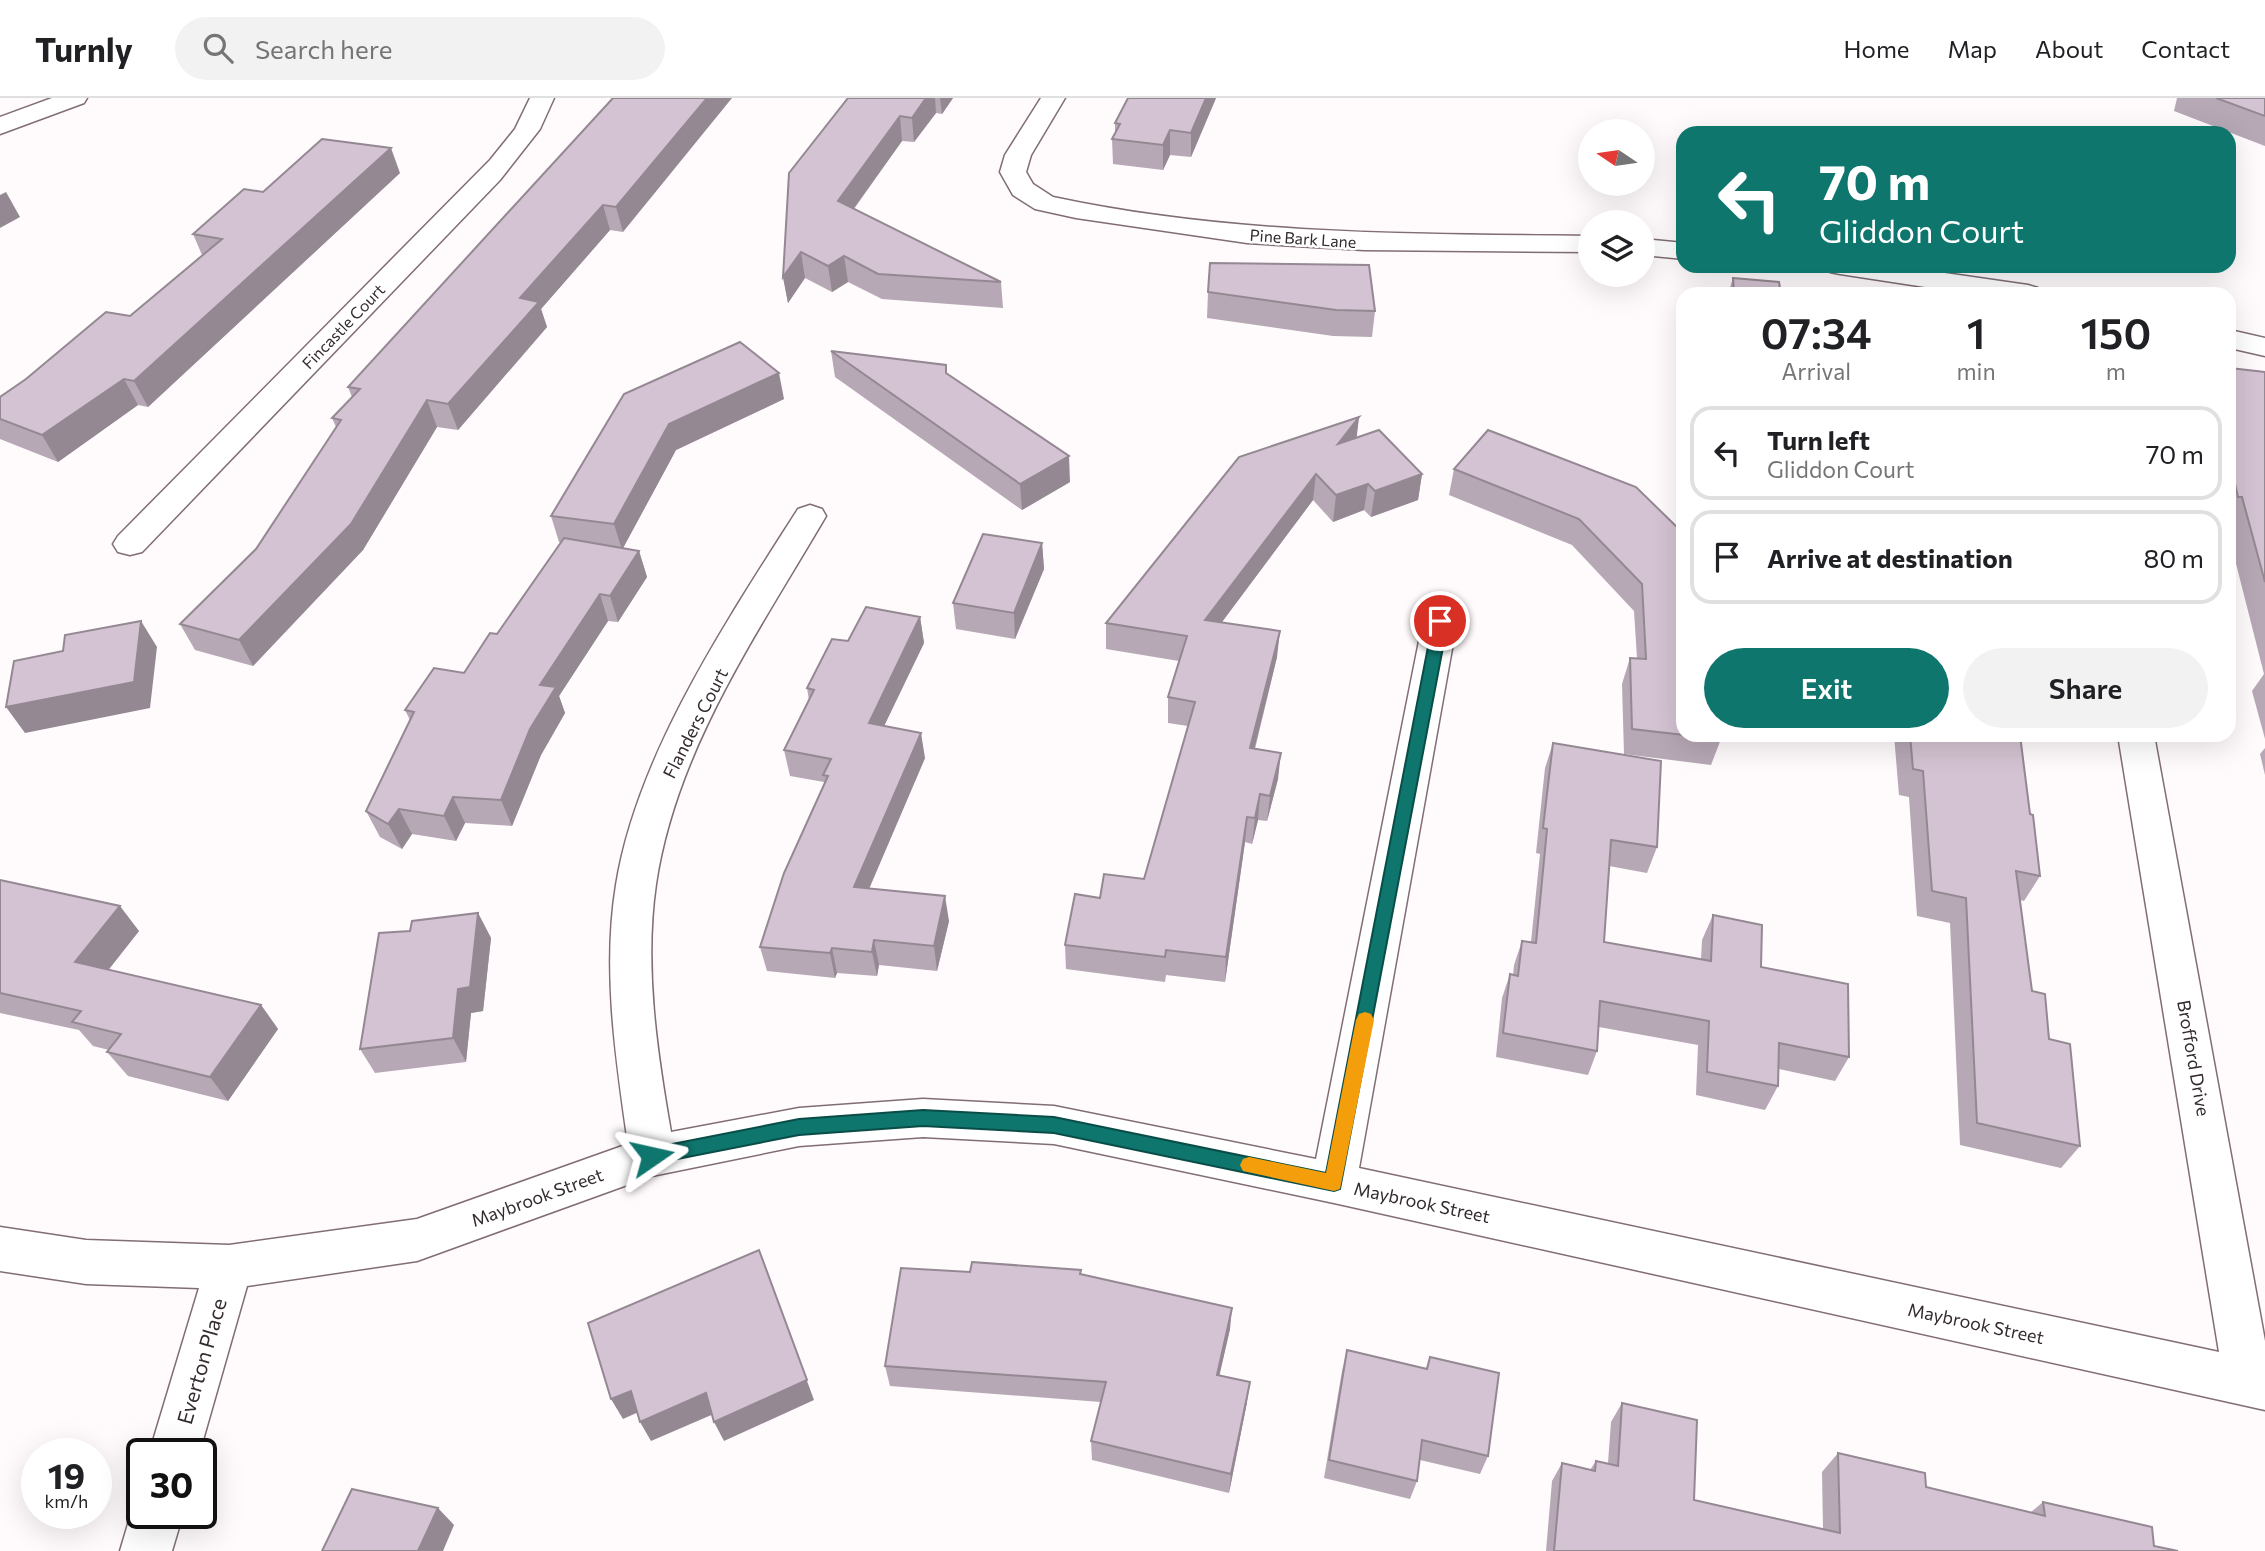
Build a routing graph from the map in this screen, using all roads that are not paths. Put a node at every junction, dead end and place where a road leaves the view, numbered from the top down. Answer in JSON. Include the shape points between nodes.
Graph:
{"nodes":[{"id":1,"x":75,"y":98,"type":"edge"},
{"id":2,"x":542,"y":98,"type":"edge"},
{"id":3,"x":1053,"y":98,"type":"edge"},
{"id":4,"x":0,"y":126,"type":"edge"},
{"id":5,"x":1578,"y":244,"type":"edge"},
{"id":6,"x":1655,"y":248,"type":"edge"},
{"id":7,"x":1676,"y":250,"type":"edge"},
{"id":8,"x":1887,"y":273,"type":"edge"},
{"id":9,"x":1981,"y":287,"type":"edge"},
{"id":10,"x":2236,"y":340,"type":"edge"},
{"id":11,"x":2265,"y":347,"type":"edge"},
{"id":12,"x":810,"y":516,"type":"dead end"},
{"id":13,"x":130,"y":544,"type":"dead end"},
{"id":14,"x":1440,"y":621,"type":"dead end"},
{"id":15,"x":2137,"y":742,"type":"edge"},
{"id":16,"x":652,"y":1156,"type":"junction"},
{"id":17,"x":1334,"y":1183,"type":"junction"},
{"id":18,"x":0,"y":1249,"type":"edge"},
{"id":19,"x":229,"y":1268,"type":"junction"},
{"id":20,"x":2257,"y":1384,"type":"edge"},
{"id":21,"x":179,"y":1438,"type":"edge"},
{"id":22,"x":153,"y":1529,"type":"edge"},
{"id":23,"x":146,"y":1551,"type":"edge"}],
"edges":[{"from":1,"to":4,"type":"street"},
{"from":2,"to":13,"type":"street","name":"Fincastle Court","via":[[518,144],[491,174]]},
{"from":3,"to":5,"type":"street","name":"Pine Bark Lane","via":[[1018,155],[1013,172],[1023,189],[1044,203],[1247,235],[1364,242]]},
{"from":6,"to":7,"type":"street"},
{"from":8,"to":9,"type":"street"},
{"from":10,"to":11,"type":"street"},
{"from":12,"to":16,"type":"street","name":"Flanders Court","via":[[694,716],[654,811],[635,890],[630,976]]},
{"from":14,"to":17,"type":"street"},
{"from":15,"to":20,"type":"street","name":"Brofford Drive"},
{"from":16,"to":17,"type":"street","name":"Maybrook Street","via":[[799,1127],[923,1118],[1054,1125]]},
{"from":16,"to":19,"type":"street","name":"Maybrook Street","via":[[416,1240]]},
{"from":17,"to":20,"type":"street","name":"Maybrook Street"},
{"from":18,"to":19,"type":"street","name":"Maybrook Street","via":[[86,1262]]},
{"from":19,"to":21,"type":"street","name":"Everton Place"},
{"from":22,"to":23,"type":"street"}]}
